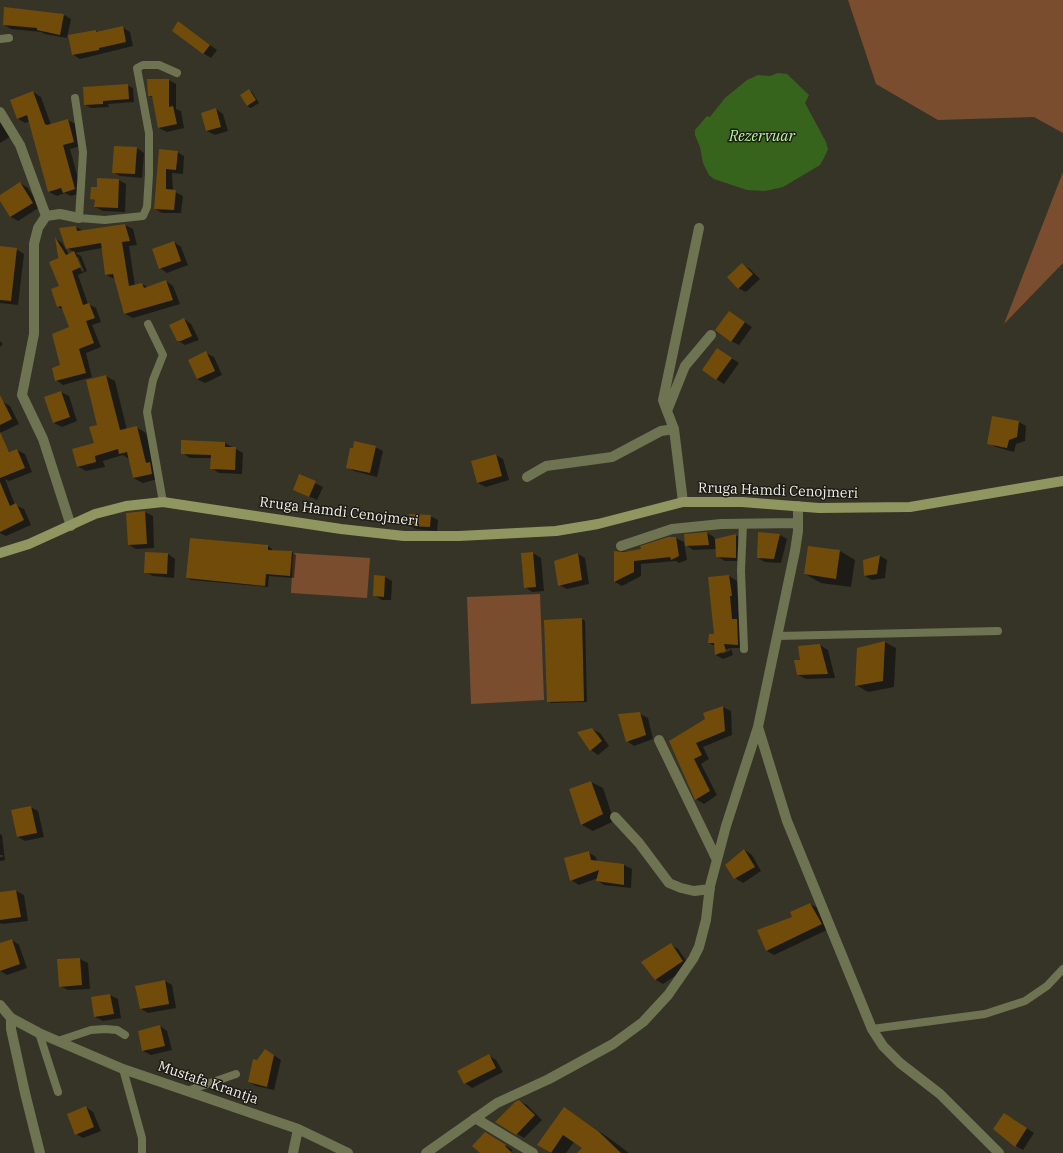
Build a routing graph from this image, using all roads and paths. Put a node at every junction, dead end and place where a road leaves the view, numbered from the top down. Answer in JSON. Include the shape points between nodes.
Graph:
{"nodes":[{"id":1,"x":9,"y":38,"type":"dead end"},
{"id":2,"x":0,"y":39,"type":"edge"},
{"id":3,"x":177,"y":73,"type":"dead end"},
{"id":4,"x":75,"y":98,"type":"dead end"},
{"id":5,"x":0,"y":112,"type":"edge"},
{"id":6,"x":46,"y":216,"type":"junction"},
{"id":7,"x":80,"y":218,"type":"junction"},
{"id":8,"x":699,"y":228,"type":"dead end"},
{"id":9,"x":148,"y":324,"type":"dead end"},
{"id":10,"x":711,"y":335,"type":"dead end"},
{"id":11,"x":667,"y":411,"type":"junction"},
{"id":12,"x":674,"y":429,"type":"junction"},
{"id":13,"x":526,"y":477,"type":"dead end"},
{"id":14,"x":1063,"y":481,"type":"edge"},
{"id":15,"x":163,"y":502,"type":"junction"},
{"id":16,"x":683,"y":502,"type":"junction"},
{"id":17,"x":798,"y":506,"type":"junction"},
{"id":18,"x":743,"y":523,"type":"junction"},
{"id":19,"x":798,"y":523,"type":"junction"},
{"id":20,"x":71,"y":526,"type":"junction"},
{"id":21,"x":621,"y":546,"type":"dead end"},
{"id":22,"x":0,"y":553,"type":"edge"},
{"id":23,"x":998,"y":631,"type":"dead end"},
{"id":24,"x":777,"y":636,"type":"junction"},
{"id":25,"x":744,"y":649,"type":"dead end"},
{"id":26,"x":758,"y":727,"type":"junction"},
{"id":27,"x":659,"y":740,"type":"dead end"},
{"id":28,"x":615,"y":817,"type":"dead end"},
{"id":29,"x":717,"y":860,"type":"junction"},
{"id":30,"x":710,"y":889,"type":"junction"},
{"id":31,"x":1063,"y":968,"type":"edge"},
{"id":32,"x":0,"y":1005,"type":"edge"},
{"id":33,"x":11,"y":1018,"type":"junction"},
{"id":34,"x":872,"y":1029,"type":"junction"},
{"id":35,"x":39,"y":1033,"type":"junction"},
{"id":36,"x":125,"y":1034,"type":"dead end"},
{"id":37,"x":58,"y":1041,"type":"junction"},
{"id":38,"x":123,"y":1069,"type":"junction"},
{"id":39,"x":236,"y":1074,"type":"dead end"},
{"id":40,"x":187,"y":1090,"type":"junction"},
{"id":41,"x":58,"y":1092,"type":"dead end"},
{"id":42,"x":475,"y":1118,"type":"junction"},
{"id":43,"x":298,"y":1129,"type":"junction"},
{"id":44,"x":40,"y":1153,"type":"edge"},
{"id":45,"x":142,"y":1153,"type":"edge"},
{"id":46,"x":293,"y":1153,"type":"edge"},
{"id":47,"x":348,"y":1153,"type":"edge"},
{"id":48,"x":426,"y":1153,"type":"edge"},
{"id":49,"x":533,"y":1153,"type":"edge"},
{"id":50,"x":999,"y":1153,"type":"edge"}],
"edges":[{"from":1,"to":2,"type":"lane"},
{"from":3,"to":7,"type":"lane","via":[[159,66],[143,65],[137,68],[149,133],[147,207],[143,216]]},
{"from":4,"to":7,"type":"lane","via":[[82,152]]},
{"from":5,"to":6,"type":"street","via":[[20,145]]},
{"from":6,"to":7,"type":"street","via":[[60,214]]},
{"from":6,"to":20,"type":"street","via":[[38,228],[34,244],[34,334],[22,395],[43,440]]},
{"from":8,"to":11,"type":"street","via":[[662,400]]},
{"from":9,"to":15,"type":"lane","via":[[164,355],[152,380],[147,412]]},
{"from":10,"to":11,"type":"street","via":[[686,366]]},
{"from":11,"to":12,"type":"street"},
{"from":12,"to":13,"type":"street","via":[[661,431],[612,457],[546,466]]},
{"from":12,"to":16,"type":"street"},
{"from":14,"to":17,"type":"street","name":"Rruga Hamdi Cenojmeri","via":[[910,507]]},
{"from":15,"to":16,"type":"street","name":"Rruga Hamdi Cenojmeri","via":[[341,529],[427,536],[556,531],[598,524]]},
{"from":15,"to":20,"type":"street","name":"Rruga Hamdi Cenojmeri","via":[[126,506],[95,514]]},
{"from":16,"to":17,"type":"street","name":"Rruga Hamdi Cenojmeri","via":[[742,502]]},
{"from":17,"to":19,"type":"street"},
{"from":18,"to":19,"type":"street"},
{"from":18,"to":21,"type":"street","via":[[672,529]]},
{"from":18,"to":25,"type":"lane","via":[[740,571]]},
{"from":19,"to":24,"type":"street","via":[[795,551]]},
{"from":20,"to":22,"type":"street","name":"Rruga Hamdi Cenojmeri"},
{"from":23,"to":24,"type":"lane"},
{"from":24,"to":26,"type":"street"},
{"from":26,"to":29,"type":"street"},
{"from":26,"to":34,"type":"street","via":[[787,821]]},
{"from":27,"to":29,"type":"street"},
{"from":28,"to":30,"type":"street","via":[[639,843],[669,883],[694,891]]},
{"from":29,"to":30,"type":"street"},
{"from":30,"to":42,"type":"street","via":[[706,920],[693,959],[681,979],[643,1022],[613,1044],[514,1094]]},
{"from":31,"to":34,"type":"lane","via":[[1047,986],[1025,1001],[985,1014]]},
{"from":32,"to":33,"type":"street"},
{"from":33,"to":35,"type":"street","name":"Mustafa Krantja"},
{"from":33,"to":44,"type":"street","via":[[23,1086]]},
{"from":34,"to":50,"type":"street","via":[[883,1046],[900,1063],[940,1094]]},
{"from":35,"to":37,"type":"street","name":"Mustafa Krantja"},
{"from":35,"to":41,"type":"lane"},
{"from":36,"to":37,"type":"lane","via":[[105,1028]]},
{"from":37,"to":38,"type":"street","name":"Mustafa Krantja"},
{"from":38,"to":40,"type":"street","name":"Mustafa Krantja"},
{"from":38,"to":45,"type":"lane","via":[[142,1138]]},
{"from":39,"to":40,"type":"lane"},
{"from":40,"to":43,"type":"street","name":"Mustafa Krantja"},
{"from":42,"to":48,"type":"street"},
{"from":42,"to":49,"type":"street"},
{"from":43,"to":46,"type":"street"},
{"from":43,"to":47,"type":"street","name":"Mustafa Krantja"}]}
